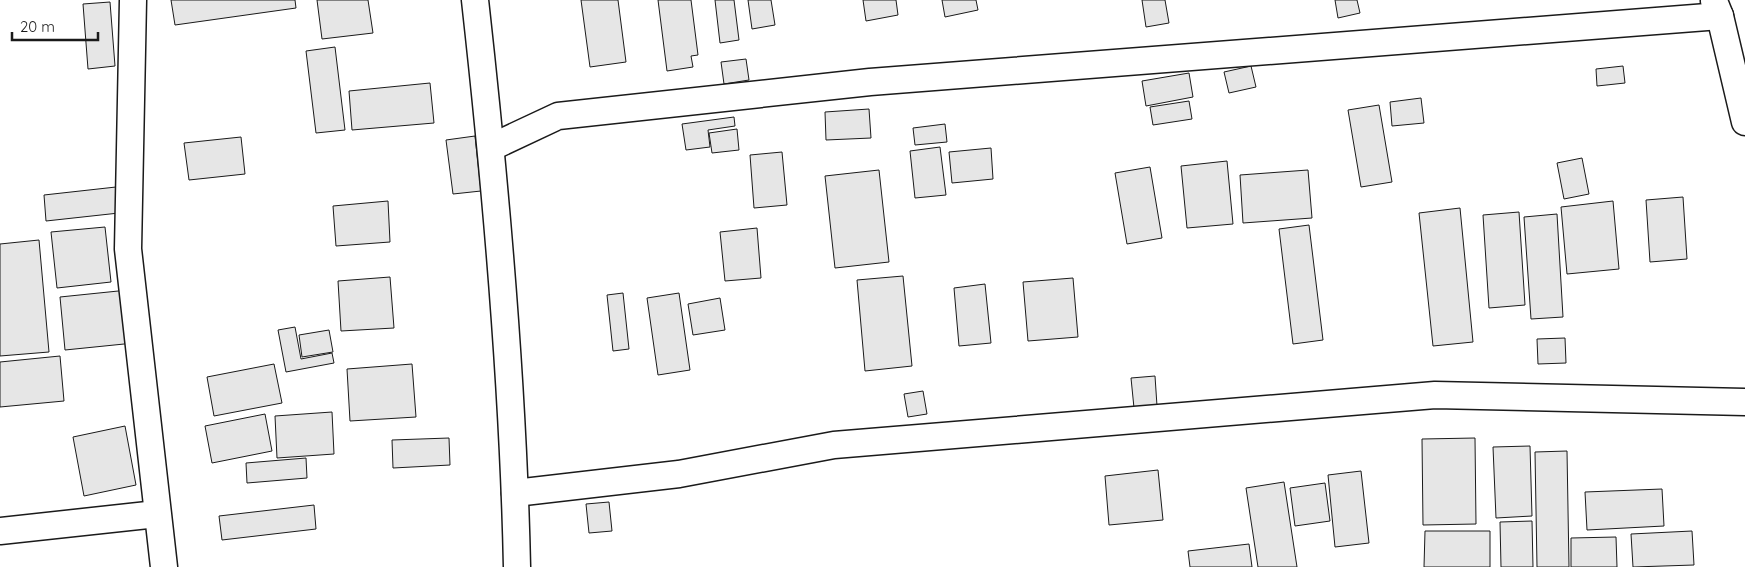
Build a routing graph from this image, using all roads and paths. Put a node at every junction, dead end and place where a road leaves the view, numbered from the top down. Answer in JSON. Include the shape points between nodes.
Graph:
{"nodes":[{"id":1,"x":133,"y":0,"type":"edge"},
{"id":2,"x":475,"y":0,"type":"edge"},
{"id":3,"x":1717,"y":8,"type":"edge"},
{"id":4,"x":1745,"y":122,"type":"edge"},
{"id":5,"x":492,"y":147,"type":"junction"},
{"id":6,"x":1745,"y":402,"type":"edge"},
{"id":7,"x":515,"y":493,"type":"junction"},
{"id":8,"x":157,"y":514,"type":"junction"},
{"id":9,"x":0,"y":531,"type":"edge"},
{"id":10,"x":164,"y":567,"type":"edge"},
{"id":11,"x":517,"y":567,"type":"edge"}],
"edges":[{"from":1,"to":8,"type":"street","via":[[128,249]]},
{"from":2,"to":5,"type":"street"},
{"from":3,"to":4,"type":"street"},
{"from":3,"to":5,"type":"street","via":[[870,82],[558,116]]},
{"from":5,"to":7,"type":"street"},
{"from":6,"to":7,"type":"street","via":[[1435,395],[834,445],[679,474]]},
{"from":7,"to":11,"type":"street"},
{"from":8,"to":9,"type":"street"},
{"from":8,"to":10,"type":"street"}]}
